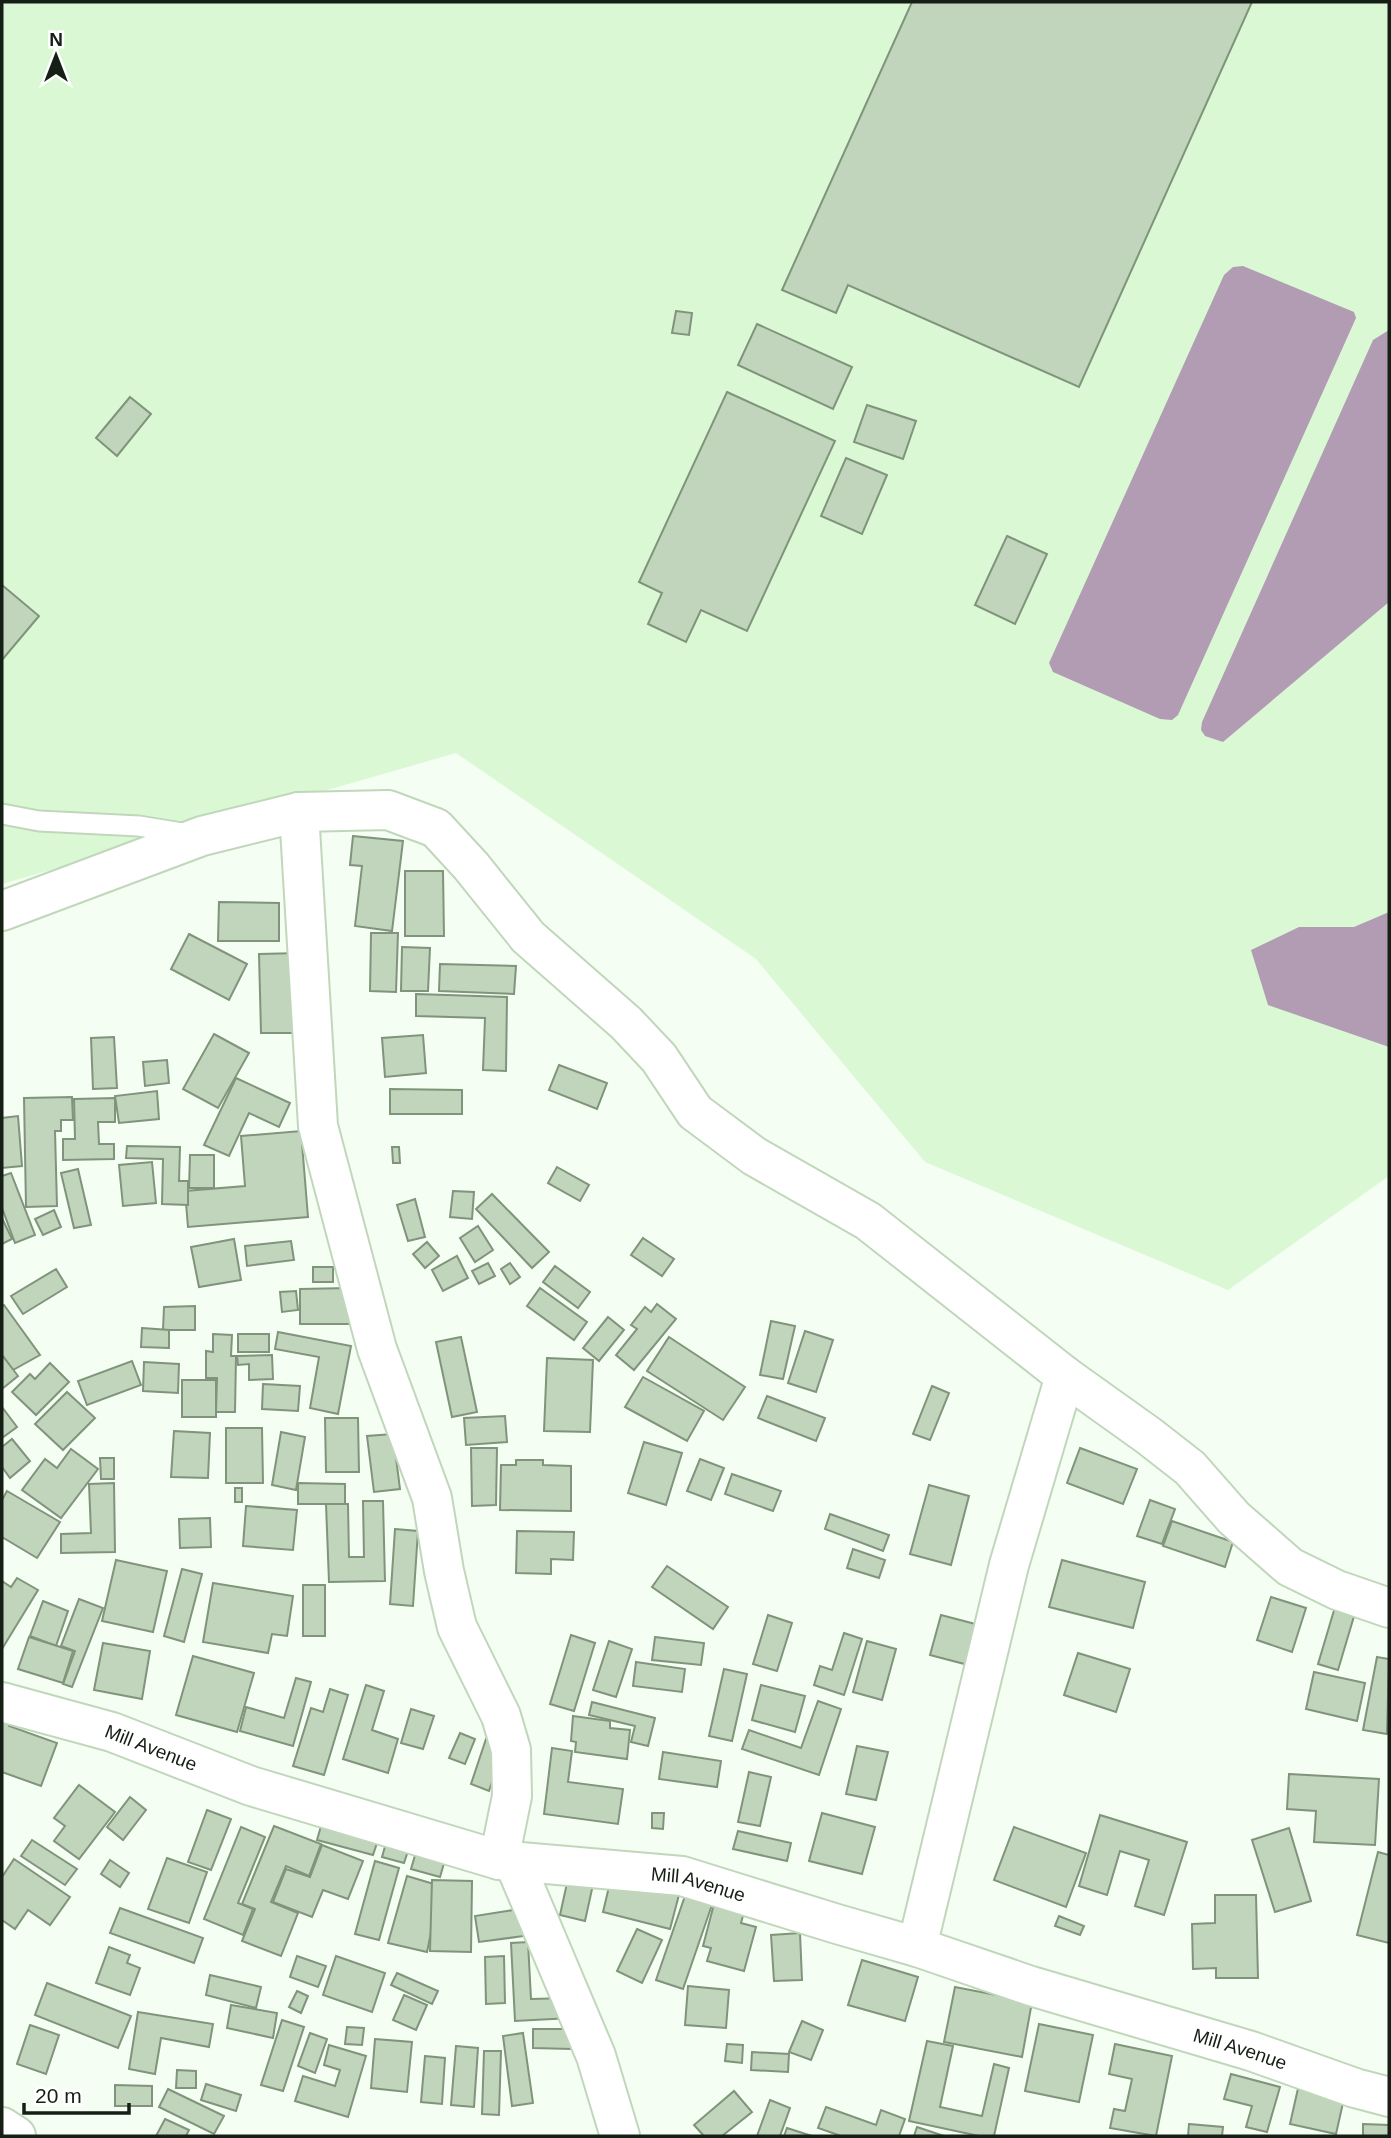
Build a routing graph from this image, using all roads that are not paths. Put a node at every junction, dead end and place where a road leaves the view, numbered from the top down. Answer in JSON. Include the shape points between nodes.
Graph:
{"nodes":[{"id":1,"x":299,"y":813,"type":"junction"},
{"id":2,"x":2,"y":814,"type":"edge"},
{"id":3,"x":202,"y":836,"type":"junction"},
{"id":4,"x":2,"y":911,"type":"edge"},
{"id":5,"x":1065,"y":1376,"type":"junction"},
{"id":6,"x":1389,"y":1608,"type":"edge"},
{"id":7,"x":2,"y":1702,"type":"edge"},
{"id":8,"x":507,"y":1861,"type":"junction"},
{"id":9,"x":917,"y":1947,"type":"junction"},
{"id":10,"x":1389,"y":2097,"type":"edge"},
{"id":11,"x":2,"y":2126,"type":"edge"},
{"id":12,"x":16,"y":2136,"type":"edge"},
{"id":13,"x":620,"y":2136,"type":"edge"}],
"edges":[{"from":1,"to":3,"type":"street"},
{"from":1,"to":5,"type":"street","via":[[388,810],[436,828],[528,937],[659,1058],[695,1112],[754,1156],[868,1222]]},
{"from":1,"to":8,"type":"street","via":[[318,1126],[377,1349],[432,1498],[457,1627],[501,1716],[511,1750]]},
{"from":2,"to":3,"type":"lane"},
{"from":3,"to":4,"type":"street"},
{"from":5,"to":6,"type":"street","via":[[1190,1468],[1234,1518],[1290,1567]]},
{"from":5,"to":9,"type":"street","via":[[1009,1565]]},
{"from":7,"to":8,"type":"street","name":"Mill Avenue","via":[[112,1732],[251,1786]]},
{"from":8,"to":9,"type":"street","name":"Mill Avenue","via":[[682,1876]]},
{"from":8,"to":13,"type":"street","via":[[596,2056]]},
{"from":9,"to":10,"type":"street","name":"Mill Avenue"},
{"from":11,"to":12,"type":"street"}]}
